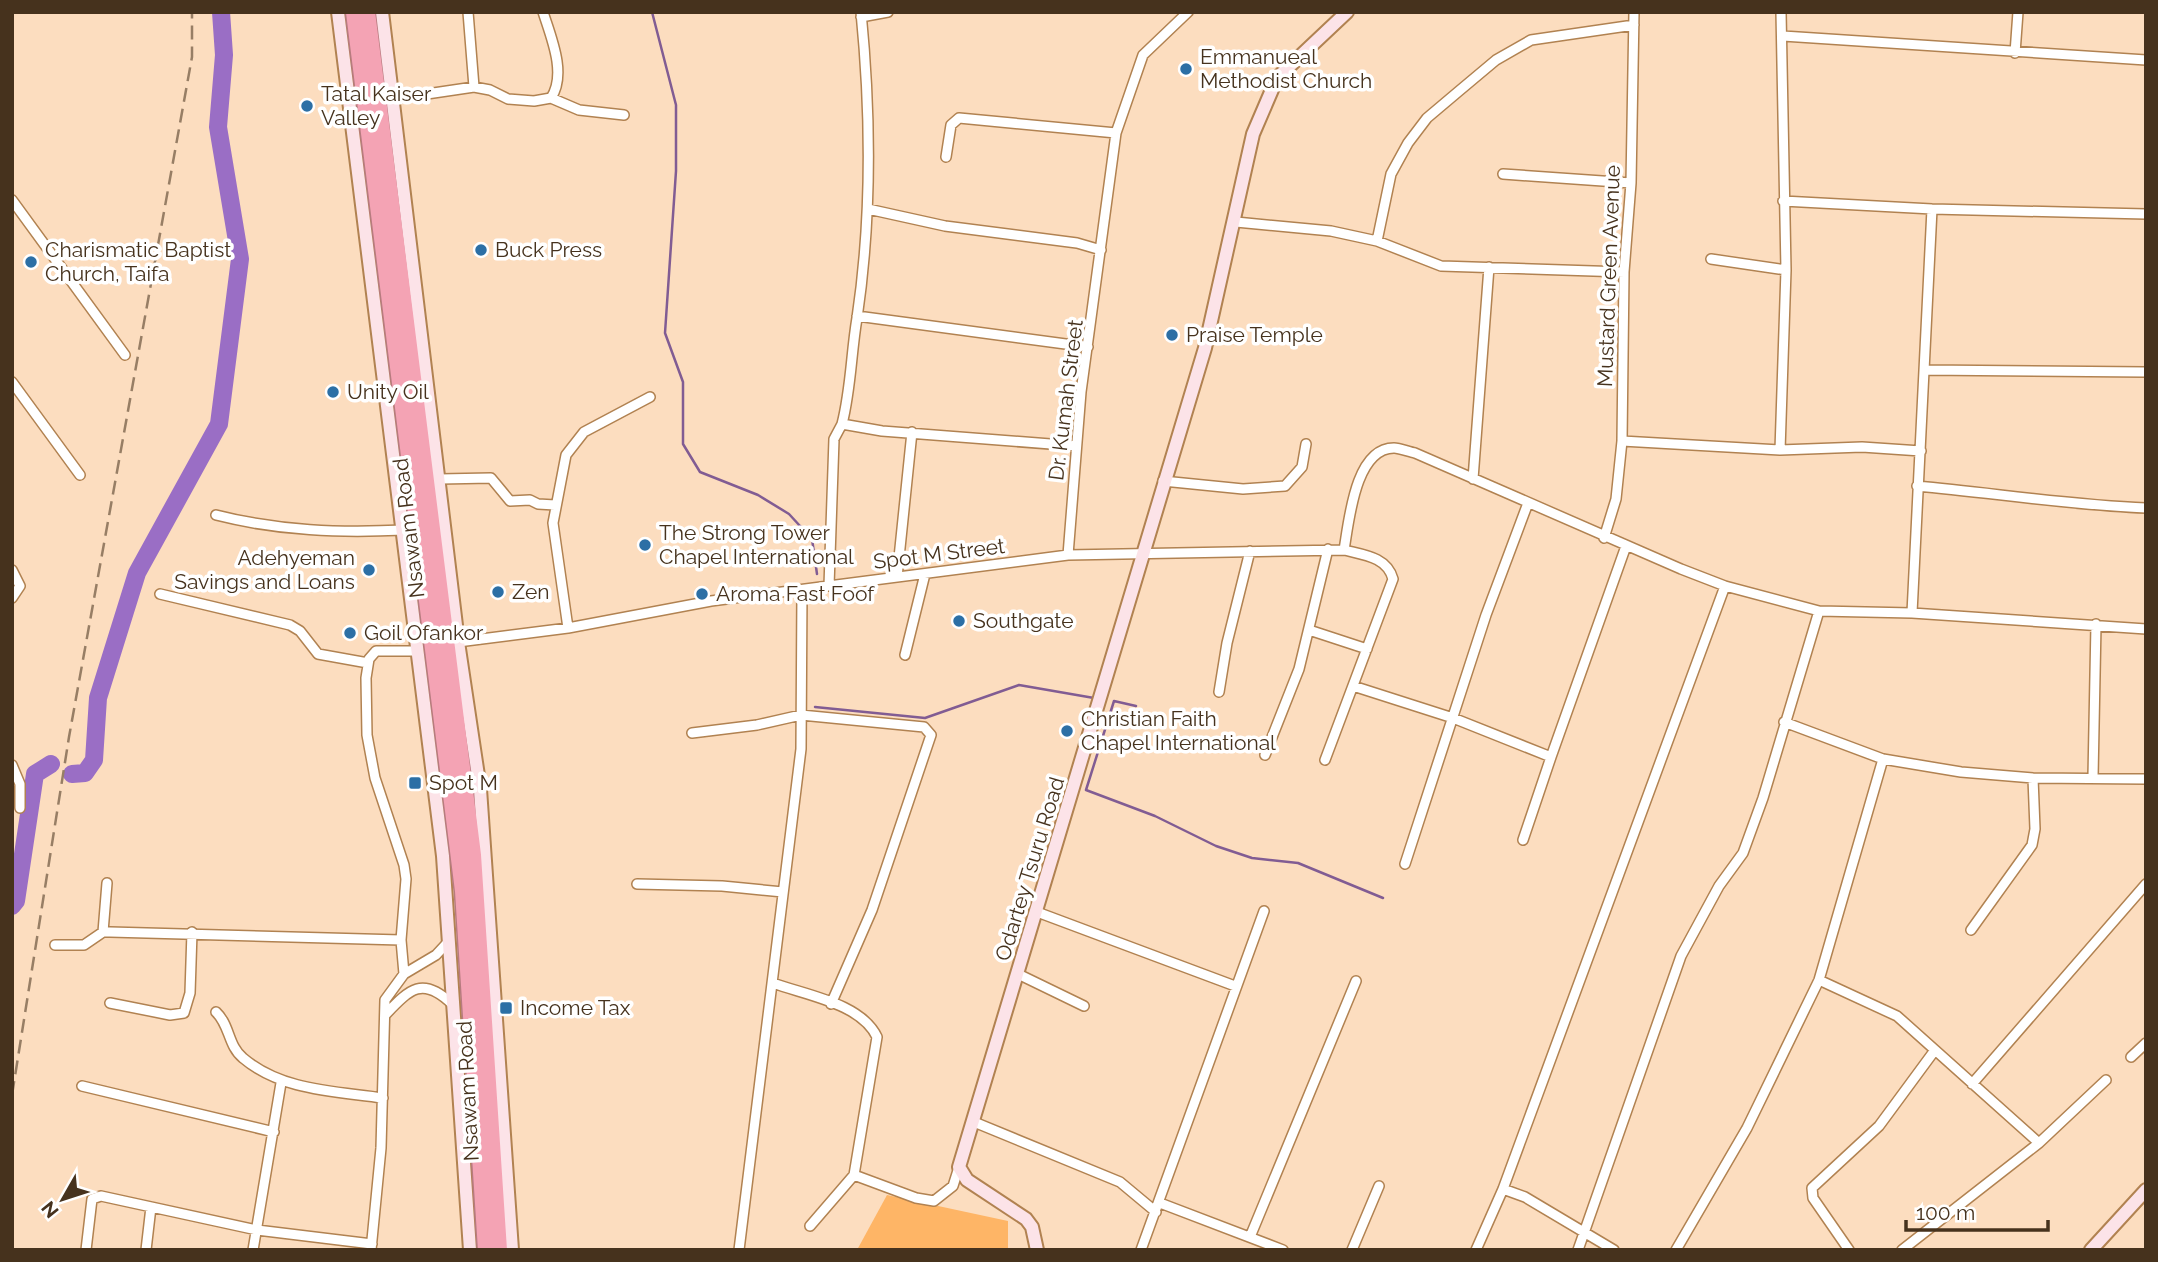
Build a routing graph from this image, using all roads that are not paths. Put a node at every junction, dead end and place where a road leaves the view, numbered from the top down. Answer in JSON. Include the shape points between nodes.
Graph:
{"nodes":[{"id":1,"x":338,"y":12,"type":"edge"},
{"id":2,"x":354,"y":12,"type":"edge"},
{"id":3,"x":367,"y":12,"type":"edge"},
{"id":4,"x":382,"y":12,"type":"edge"},
{"id":5,"x":468,"y":12,"type":"edge"},
{"id":6,"x":543,"y":12,"type":"edge"},
{"id":7,"x":888,"y":12,"type":"edge"},
{"id":8,"x":1188,"y":12,"type":"edge"},
{"id":9,"x":1346,"y":12,"type":"edge"},
{"id":10,"x":1634,"y":12,"type":"edge"},
{"id":11,"x":1782,"y":12,"type":"edge"},
{"id":12,"x":2018,"y":12,"type":"edge"},
{"id":13,"x":861,"y":15,"type":"edge"},
{"id":14,"x":1634,"y":25,"type":"junction"},
{"id":15,"x":1783,"y":36,"type":"junction"},
{"id":16,"x":2015,"y":53,"type":"junction"},
{"id":17,"x":2146,"y":60,"type":"edge"},
{"id":18,"x":474,"y":87,"type":"junction"},
{"id":19,"x":551,"y":98,"type":"junction"},
{"id":20,"x":393,"y":99,"type":"junction"},
{"id":21,"x":624,"y":115,"type":"dead end"},
{"id":22,"x":1115,"y":133,"type":"junction"},
{"id":23,"x":946,"y":157,"type":"dead end"},
{"id":24,"x":1503,"y":174,"type":"dead end"},
{"id":25,"x":1631,"y":183,"type":"junction"},
{"id":26,"x":12,"y":200,"type":"edge"},
{"id":27,"x":1783,"y":201,"type":"junction"},
{"id":28,"x":868,"y":209,"type":"junction"},
{"id":29,"x":1932,"y":209,"type":"junction"},
{"id":30,"x":2146,"y":214,"type":"edge"},
{"id":31,"x":1236,"y":222,"type":"junction"},
{"id":32,"x":1377,"y":241,"type":"junction"},
{"id":33,"x":1101,"y":250,"type":"junction"},
{"id":34,"x":1711,"y":259,"type":"dead end"},
{"id":35,"x":1489,"y":267,"type":"junction"},
{"id":36,"x":1786,"y":270,"type":"junction"},
{"id":37,"x":1624,"y":272,"type":"junction"},
{"id":38,"x":857,"y":316,"type":"junction"},
{"id":39,"x":1088,"y":346,"type":"junction"},
{"id":40,"x":125,"y":355,"type":"dead end"},
{"id":41,"x":1924,"y":370,"type":"junction"},
{"id":42,"x":2146,"y":372,"type":"edge"},
{"id":43,"x":12,"y":382,"type":"edge"},
{"id":44,"x":650,"y":397,"type":"dead end"},
{"id":45,"x":842,"y":424,"type":"junction"},
{"id":46,"x":912,"y":432,"type":"junction"},
{"id":47,"x":1622,"y":441,"type":"junction"},
{"id":48,"x":1306,"y":444,"type":"dead end"},
{"id":49,"x":1076,"y":446,"type":"junction"},
{"id":50,"x":1780,"y":450,"type":"junction"},
{"id":51,"x":1921,"y":451,"type":"junction"},
{"id":52,"x":80,"y":475,"type":"dead end"},
{"id":53,"x":1473,"y":478,"type":"junction"},
{"id":54,"x":440,"y":479,"type":"junction"},
{"id":55,"x":1163,"y":481,"type":"junction"},
{"id":56,"x":1917,"y":486,"type":"junction"},
{"id":57,"x":1528,"y":503,"type":"junction"},
{"id":58,"x":555,"y":506,"type":"junction"},
{"id":59,"x":2146,"y":508,"type":"edge"},
{"id":60,"x":216,"y":515,"type":"dead end"},
{"id":61,"x":404,"y":530,"type":"junction"},
{"id":62,"x":1604,"y":538,"type":"junction"},
{"id":63,"x":1626,"y":546,"type":"junction"},
{"id":64,"x":1328,"y":549,"type":"junction"},
{"id":65,"x":1344,"y":550,"type":"junction"},
{"id":66,"x":1146,"y":551,"type":"junction"},
{"id":67,"x":1250,"y":551,"type":"junction"},
{"id":68,"x":1068,"y":555,"type":"junction"},
{"id":69,"x":12,"y":570,"type":"edge"},
{"id":70,"x":925,"y":574,"type":"junction"},
{"id":71,"x":897,"y":578,"type":"junction"},
{"id":72,"x":829,"y":586,"type":"junction"},
{"id":73,"x":1725,"y":586,"type":"junction"},
{"id":74,"x":802,"y":590,"type":"junction"},
{"id":75,"x":160,"y":594,"type":"dead end"},
{"id":76,"x":12,"y":598,"type":"edge"},
{"id":77,"x":1819,"y":611,"type":"junction"},
{"id":78,"x":1912,"y":613,"type":"junction"},
{"id":79,"x":2096,"y":624,"type":"junction"},
{"id":80,"x":568,"y":628,"type":"junction"},
{"id":81,"x":2146,"y":629,"type":"edge"},
{"id":82,"x":1309,"y":631,"type":"junction"},
{"id":83,"x":458,"y":642,"type":"junction"},
{"id":84,"x":1367,"y":649,"type":"junction"},
{"id":85,"x":416,"y":651,"type":"junction"},
{"id":86,"x":905,"y":655,"type":"dead end"},
{"id":87,"x":368,"y":663,"type":"junction"},
{"id":88,"x":1353,"y":686,"type":"junction"},
{"id":89,"x":1219,"y":692,"type":"dead end"},
{"id":90,"x":801,"y":715,"type":"junction"},
{"id":91,"x":1453,"y":718,"type":"junction"},
{"id":92,"x":1784,"y":722,"type":"junction"},
{"id":93,"x":692,"y":733,"type":"dead end"},
{"id":94,"x":1265,"y":755,"type":"dead end"},
{"id":95,"x":1551,"y":757,"type":"junction"},
{"id":96,"x":1883,"y":759,"type":"junction"},
{"id":97,"x":1325,"y":760,"type":"dead end"},
{"id":98,"x":12,"y":765,"type":"edge"},
{"id":99,"x":2093,"y":777,"type":"junction"},
{"id":100,"x":2033,"y":778,"type":"junction"},
{"id":101,"x":2146,"y":779,"type":"edge"},
{"id":102,"x":20,"y":808,"type":"dead end"},
{"id":103,"x":1523,"y":840,"type":"dead end"},
{"id":104,"x":1405,"y":864,"type":"dead end"},
{"id":105,"x":107,"y":883,"type":"dead end"},
{"id":106,"x":637,"y":884,"type":"dead end"},
{"id":107,"x":2146,"y":884,"type":"edge"},
{"id":108,"x":783,"y":892,"type":"junction"},
{"id":109,"x":1264,"y":911,"type":"dead end"},
{"id":110,"x":1037,"y":912,"type":"junction"},
{"id":111,"x":1971,"y":930,"type":"dead end"},
{"id":112,"x":103,"y":932,"type":"junction"},
{"id":113,"x":192,"y":932,"type":"junction"},
{"id":114,"x":401,"y":940,"type":"junction"},
{"id":115,"x":449,"y":941,"type":"junction"},
{"id":116,"x":55,"y":945,"type":"dead end"},
{"id":117,"x":404,"y":974,"type":"junction"},
{"id":118,"x":1018,"y":974,"type":"junction"},
{"id":119,"x":1819,"y":980,"type":"junction"},
{"id":120,"x":1356,"y":981,"type":"dead end"},
{"id":121,"x":772,"y":983,"type":"junction"},
{"id":122,"x":1235,"y":986,"type":"junction"},
{"id":123,"x":110,"y":1003,"type":"dead end"},
{"id":124,"x":452,"y":1004,"type":"junction"},
{"id":125,"x":831,"y":1004,"type":"junction"},
{"id":126,"x":1084,"y":1006,"type":"dead end"},
{"id":127,"x":216,"y":1012,"type":"dead end"},
{"id":128,"x":385,"y":1015,"type":"junction"},
{"id":129,"x":2146,"y":1043,"type":"edge"},
{"id":130,"x":1935,"y":1050,"type":"junction"},
{"id":131,"x":2131,"y":1057,"type":"dead end"},
{"id":132,"x":2106,"y":1080,"type":"dead end"},
{"id":133,"x":281,"y":1083,"type":"junction"},
{"id":134,"x":1972,"y":1084,"type":"junction"},
{"id":135,"x":82,"y":1086,"type":"dead end"},
{"id":136,"x":383,"y":1098,"type":"junction"},
{"id":137,"x":974,"y":1122,"type":"junction"},
{"id":138,"x":274,"y":1132,"type":"junction"},
{"id":139,"x":2039,"y":1143,"type":"junction"},
{"id":140,"x":959,"y":1167,"type":"junction"},
{"id":141,"x":855,"y":1175,"type":"junction"},
{"id":142,"x":1378,"y":1186,"type":"dead end"},
{"id":143,"x":1503,"y":1189,"type":"junction"},
{"id":144,"x":2146,"y":1190,"type":"edge"},
{"id":145,"x":151,"y":1207,"type":"junction"},
{"id":146,"x":1158,"y":1207,"type":"junction"},
{"id":147,"x":810,"y":1226,"type":"dead end"},
{"id":148,"x":257,"y":1230,"type":"junction"},
{"id":149,"x":1585,"y":1233,"type":"junction"},
{"id":150,"x":1250,"y":1237,"type":"junction"},
{"id":151,"x":371,"y":1247,"type":"edge"},
{"id":152,"x":86,"y":1250,"type":"edge"},
{"id":153,"x":146,"y":1250,"type":"edge"},
{"id":154,"x":253,"y":1250,"type":"edge"},
{"id":155,"x":470,"y":1250,"type":"edge"},
{"id":156,"x":486,"y":1250,"type":"edge"},
{"id":157,"x":499,"y":1250,"type":"edge"},
{"id":158,"x":512,"y":1250,"type":"edge"},
{"id":159,"x":739,"y":1250,"type":"edge"},
{"id":160,"x":1037,"y":1250,"type":"edge"},
{"id":161,"x":1141,"y":1250,"type":"edge"},
{"id":162,"x":1283,"y":1250,"type":"edge"},
{"id":163,"x":1352,"y":1250,"type":"edge"},
{"id":164,"x":1476,"y":1250,"type":"edge"},
{"id":165,"x":1578,"y":1250,"type":"edge"},
{"id":166,"x":1614,"y":1250,"type":"edge"},
{"id":167,"x":1675,"y":1250,"type":"edge"},
{"id":168,"x":1850,"y":1250,"type":"edge"},
{"id":169,"x":1902,"y":1250,"type":"edge"},
{"id":170,"x":2091,"y":1250,"type":"edge"}],
"edges":[{"from":1,"to":61,"type":"main road"},
{"from":2,"to":156,"type":"highway","name":"Nsawam Road","via":[[463,891]]},
{"from":3,"to":157,"type":"highway","name":"Nsawam Road","via":[[473,855]]},
{"from":4,"to":20,"type":"main road"},
{"from":5,"to":18,"type":"street"},
{"from":6,"to":19,"type":"street","via":[[557,64]]},
{"from":7,"to":13,"type":"street"},
{"from":8,"to":22,"type":"street","name":"Dr. Kumah Street","via":[[1143,55]]},
{"from":9,"to":31,"type":"main road","name":"Odartey Tsuru Road","via":[[1271,86],[1247,158]]},
{"from":10,"to":14,"type":"street","name":"Mustard Green Avenue"},
{"from":11,"to":15,"type":"street"},
{"from":12,"to":16,"type":"street"},
{"from":13,"to":28,"type":"street"},
{"from":14,"to":25,"type":"street","name":"Mustard Green Avenue"},
{"from":14,"to":32,"type":"street","via":[[1531,40],[1468,83],[1427,118],[1408,143],[1391,174]]},
{"from":15,"to":16,"type":"street"},
{"from":15,"to":27,"type":"street"},
{"from":16,"to":17,"type":"street"},
{"from":18,"to":19,"type":"street","via":[[508,99]]},
{"from":18,"to":20,"type":"street"},
{"from":19,"to":21,"type":"street","via":[[579,110]]},
{"from":20,"to":54,"type":"main road"},
{"from":22,"to":23,"type":"street","via":[[959,118],[951,125]]},
{"from":22,"to":33,"type":"street","name":"Dr. Kumah Street"},
{"from":24,"to":25,"type":"street"},
{"from":25,"to":37,"type":"street","name":"Mustard Green Avenue"},
{"from":26,"to":40,"type":"street"},
{"from":27,"to":29,"type":"street"},
{"from":27,"to":36,"type":"street"},
{"from":28,"to":33,"type":"street"},
{"from":28,"to":38,"type":"street"},
{"from":29,"to":30,"type":"street"},
{"from":29,"to":41,"type":"street"},
{"from":31,"to":32,"type":"street","via":[[1331,231]]},
{"from":31,"to":55,"type":"main road","name":"Odartey Tsuru Road","via":[[1194,386]]},
{"from":32,"to":35,"type":"street","via":[[1427,263]]},
{"from":33,"to":39,"type":"street","name":"Dr. Kumah Street"},
{"from":34,"to":36,"type":"street"},
{"from":35,"to":37,"type":"street"},
{"from":35,"to":53,"type":"street"},
{"from":36,"to":50,"type":"street"},
{"from":37,"to":47,"type":"street","name":"Mustard Green Avenue"},
{"from":38,"to":39,"type":"street"},
{"from":38,"to":45,"type":"street"},
{"from":39,"to":49,"type":"street","name":"Dr. Kumah Street"},
{"from":41,"to":42,"type":"street"},
{"from":41,"to":51,"type":"street"},
{"from":43,"to":52,"type":"street"},
{"from":44,"to":58,"type":"street","via":[[584,432],[573,443]]},
{"from":45,"to":46,"type":"street"},
{"from":45,"to":72,"type":"street","via":[[834,439]]},
{"from":46,"to":49,"type":"street"},
{"from":46,"to":71,"type":"street"},
{"from":47,"to":50,"type":"street"},
{"from":47,"to":62,"type":"street","name":"Mustard Green Avenue","via":[[1616,499]]},
{"from":48,"to":55,"type":"street","via":[[1302,467],[1285,486],[1243,489]]},
{"from":49,"to":68,"type":"street","name":"Dr. Kumah Street"},
{"from":50,"to":51,"type":"street","via":[[1862,447]]},
{"from":51,"to":56,"type":"street"},
{"from":53,"to":57,"type":"street"},
{"from":53,"to":65,"type":"street","via":[[1415,453],[1393,448],[1376,454],[1364,466],[1356,489]]},
{"from":54,"to":58,"type":"street","via":[[486,477],[494,480],[510,501]]},
{"from":54,"to":83,"type":"main road"},
{"from":55,"to":66,"type":"main road","name":"Odartey Tsuru Road"},
{"from":56,"to":59,"type":"street","via":[[2070,505]]},
{"from":56,"to":78,"type":"street"},
{"from":57,"to":62,"type":"street"},
{"from":57,"to":91,"type":"street"},
{"from":58,"to":80,"type":"street","via":[[555,544]]},
{"from":60,"to":61,"type":"street","via":[[321,532]]},
{"from":61,"to":85,"type":"main road"},
{"from":62,"to":63,"type":"street"},
{"from":63,"to":73,"type":"street"},
{"from":63,"to":95,"type":"street"},
{"from":64,"to":65,"type":"street","name":"Spot M Street"},
{"from":64,"to":67,"type":"street","name":"Spot M Street"},
{"from":64,"to":82,"type":"street"},
{"from":65,"to":84,"type":"street","name":"Spot M Street","via":[[1382,561],[1391,570],[1393,579]]},
{"from":66,"to":67,"type":"street","name":"Spot M Street"},
{"from":66,"to":68,"type":"street","name":"Spot M Street"},
{"from":66,"to":110,"type":"main road","name":"Odartey Tsuru Road"},
{"from":67,"to":89,"type":"street","via":[[1228,634]]},
{"from":68,"to":70,"type":"street","name":"Spot M Street"},
{"from":69,"to":76,"type":"street","via":[[20,586]]},
{"from":70,"to":71,"type":"street","name":"Spot M Street"},
{"from":70,"to":86,"type":"street"},
{"from":71,"to":72,"type":"street","name":"Spot M Street"},
{"from":72,"to":74,"type":"street","name":"Spot M Street"},
{"from":73,"to":77,"type":"street"},
{"from":73,"to":143,"type":"street"},
{"from":74,"to":80,"type":"street","name":"Spot M Street","via":[[711,601]]},
{"from":74,"to":90,"type":"street"},
{"from":75,"to":87,"type":"street","via":[[296,627],[318,654]]},
{"from":77,"to":78,"type":"street"},
{"from":77,"to":92,"type":"street"},
{"from":78,"to":79,"type":"street"},
{"from":79,"to":81,"type":"street"},
{"from":79,"to":99,"type":"street"},
{"from":80,"to":83,"type":"street","name":"Spot M Street"},
{"from":82,"to":84,"type":"street"},
{"from":82,"to":94,"type":"street"},
{"from":83,"to":158,"type":"main road","via":[[480,789]]},
{"from":84,"to":88,"type":"street"},
{"from":85,"to":87,"type":"street","via":[[379,650]]},
{"from":85,"to":115,"type":"main road","via":[[443,856]]},
{"from":87,"to":114,"type":"street","via":[[367,735],[375,778],[406,879]]},
{"from":88,"to":91,"type":"street"},
{"from":88,"to":97,"type":"street"},
{"from":90,"to":93,"type":"street"},
{"from":90,"to":108,"type":"street"},
{"from":90,"to":125,"type":"street","via":[[924,727],[931,735],[872,910]]},
{"from":91,"to":95,"type":"street"},
{"from":91,"to":104,"type":"street"},
{"from":92,"to":96,"type":"street"},
{"from":92,"to":149,"type":"street","via":[[1743,853],[1719,886],[1681,956]]},
{"from":95,"to":103,"type":"street"},
{"from":96,"to":100,"type":"street"},
{"from":96,"to":119,"type":"street"},
{"from":98,"to":102,"type":"street","via":[[20,784]]},
{"from":99,"to":100,"type":"street"},
{"from":99,"to":101,"type":"street"},
{"from":100,"to":111,"type":"street","via":[[2032,845]]},
{"from":105,"to":112,"type":"street"},
{"from":106,"to":108,"type":"street"},
{"from":107,"to":134,"type":"street"},
{"from":108,"to":121,"type":"street"},
{"from":109,"to":122,"type":"street"},
{"from":110,"to":118,"type":"main road","name":"Odartey Tsuru Road"},
{"from":110,"to":122,"type":"street"},
{"from":112,"to":113,"type":"street"},
{"from":112,"to":116,"type":"street","via":[[84,946]]},
{"from":113,"to":114,"type":"street"},
{"from":113,"to":123,"type":"street","via":[[190,993],[184,1013],[170,1015]]},
{"from":114,"to":117,"type":"street"},
{"from":115,"to":117,"type":"street","via":[[436,955]]},
{"from":115,"to":124,"type":"main road"},
{"from":117,"to":128,"type":"street","via":[[385,1000]]},
{"from":118,"to":126,"type":"street"},
{"from":118,"to":137,"type":"main road","name":"Odartey Tsuru Road"},
{"from":119,"to":130,"type":"street","via":[[1885,1008]]},
{"from":119,"to":167,"type":"street","via":[[1746,1128]]},
{"from":120,"to":150,"type":"street"},
{"from":121,"to":125,"type":"street"},
{"from":121,"to":159,"type":"street"},
{"from":122,"to":146,"type":"street"},
{"from":124,"to":128,"type":"street","via":[[439,992],[416,989]]},
{"from":124,"to":155,"type":"main road"},
{"from":125,"to":141,"type":"street","via":[[854,1012],[872,1025],[877,1037]]},
{"from":127,"to":133,"type":"street","via":[[225,1020],[242,1058]]},
{"from":128,"to":136,"type":"street"},
{"from":129,"to":131,"type":"street"},
{"from":130,"to":134,"type":"street"},
{"from":130,"to":168,"type":"street","via":[[1879,1126],[1812,1188],[1813,1198]]},
{"from":132,"to":139,"type":"street"},
{"from":133,"to":136,"type":"street"},
{"from":133,"to":138,"type":"street"},
{"from":134,"to":139,"type":"street"},
{"from":135,"to":138,"type":"street"},
{"from":136,"to":151,"type":"street"},
{"from":137,"to":140,"type":"main road","name":"Odartey Tsuru Road"},
{"from":137,"to":146,"type":"street","via":[[1120,1182]]},
{"from":138,"to":148,"type":"street"},
{"from":139,"to":169,"type":"street"},
{"from":140,"to":141,"type":"street","via":[[953,1186],[934,1200],[916,1198]]},
{"from":140,"to":160,"type":"main road","via":[[967,1180],[1026,1219]]},
{"from":141,"to":147,"type":"street"},
{"from":142,"to":163,"type":"street"},
{"from":143,"to":149,"type":"street"},
{"from":143,"to":164,"type":"street"},
{"from":144,"to":170,"type":"main road"},
{"from":145,"to":148,"type":"street"},
{"from":145,"to":152,"type":"street","via":[[101,1196],[92,1199]]},
{"from":145,"to":153,"type":"street"},
{"from":146,"to":150,"type":"street"},
{"from":146,"to":161,"type":"street"},
{"from":148,"to":151,"type":"street"},
{"from":148,"to":154,"type":"street"},
{"from":149,"to":165,"type":"street"},
{"from":149,"to":166,"type":"street"},
{"from":150,"to":162,"type":"street"}]}
